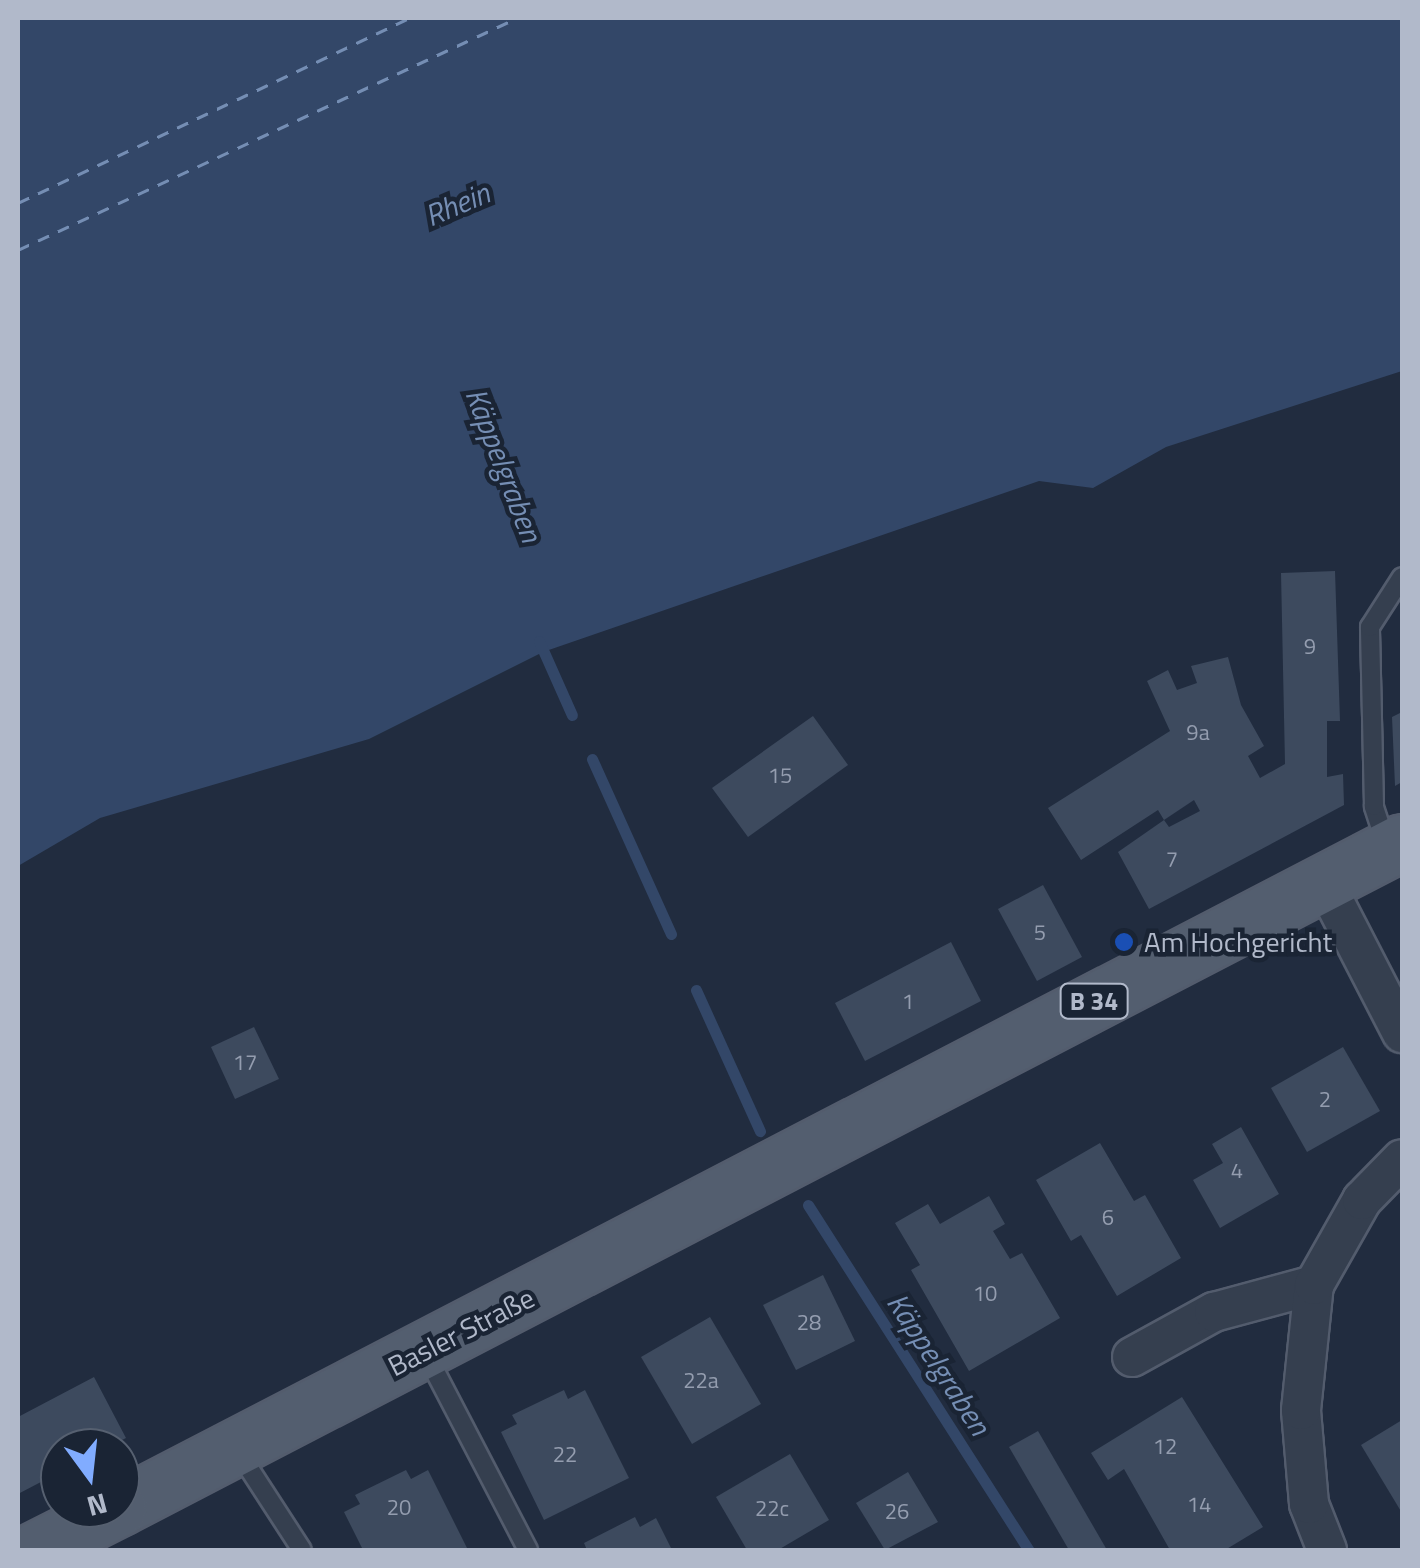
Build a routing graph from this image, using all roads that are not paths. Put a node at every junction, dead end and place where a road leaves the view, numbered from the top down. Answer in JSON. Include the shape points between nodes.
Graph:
{"nodes":[{"id":1,"x":1402,"y":577,"type":"edge"},
{"id":2,"x":1395,"y":846,"type":"edge"},
{"id":3,"x":1324,"y":882,"type":"junction"},
{"id":4,"x":1402,"y":1033,"type":"edge"},
{"id":5,"x":1402,"y":1159,"type":"edge"},
{"id":6,"x":1314,"y":1285,"type":"junction"},
{"id":7,"x":424,"y":1352,"type":"junction"},
{"id":8,"x":1132,"y":1358,"type":"dead end"},
{"id":9,"x":236,"y":1447,"type":"junction"},
{"id":10,"x":140,"y":1496,"type":"edge"},
{"id":11,"x":78,"y":1528,"type":"edge"},
{"id":12,"x":35,"y":1550,"type":"edge"},
{"id":13,"x":302,"y":1550,"type":"edge"},
{"id":14,"x":528,"y":1550,"type":"edge"},
{"id":15,"x":1327,"y":1550,"type":"edge"}],
"edges":[{"from":1,"to":2,"type":"lane","via":[[1370,628],[1374,806]]},
{"from":2,"to":3,"type":"main road","number":"B 34"},
{"from":3,"to":4,"type":"street"},
{"from":3,"to":7,"type":"main road","name":"Basler Straße","number":"B 34"},
{"from":5,"to":6,"type":"street","via":[[1362,1200]]},
{"from":6,"to":8,"type":"street","via":[[1214,1312]]},
{"from":6,"to":15,"type":"street","via":[[1301,1410],[1309,1504]]},
{"from":7,"to":9,"type":"main road","name":"Basler Straße","number":"B 34"},
{"from":7,"to":14,"type":"lane"},
{"from":9,"to":10,"type":"main road","name":"Basler Straße","number":"B 34"},
{"from":9,"to":13,"type":"lane"},
{"from":11,"to":12,"type":"main road","name":"Basler Straße","number":"B 34"}]}
